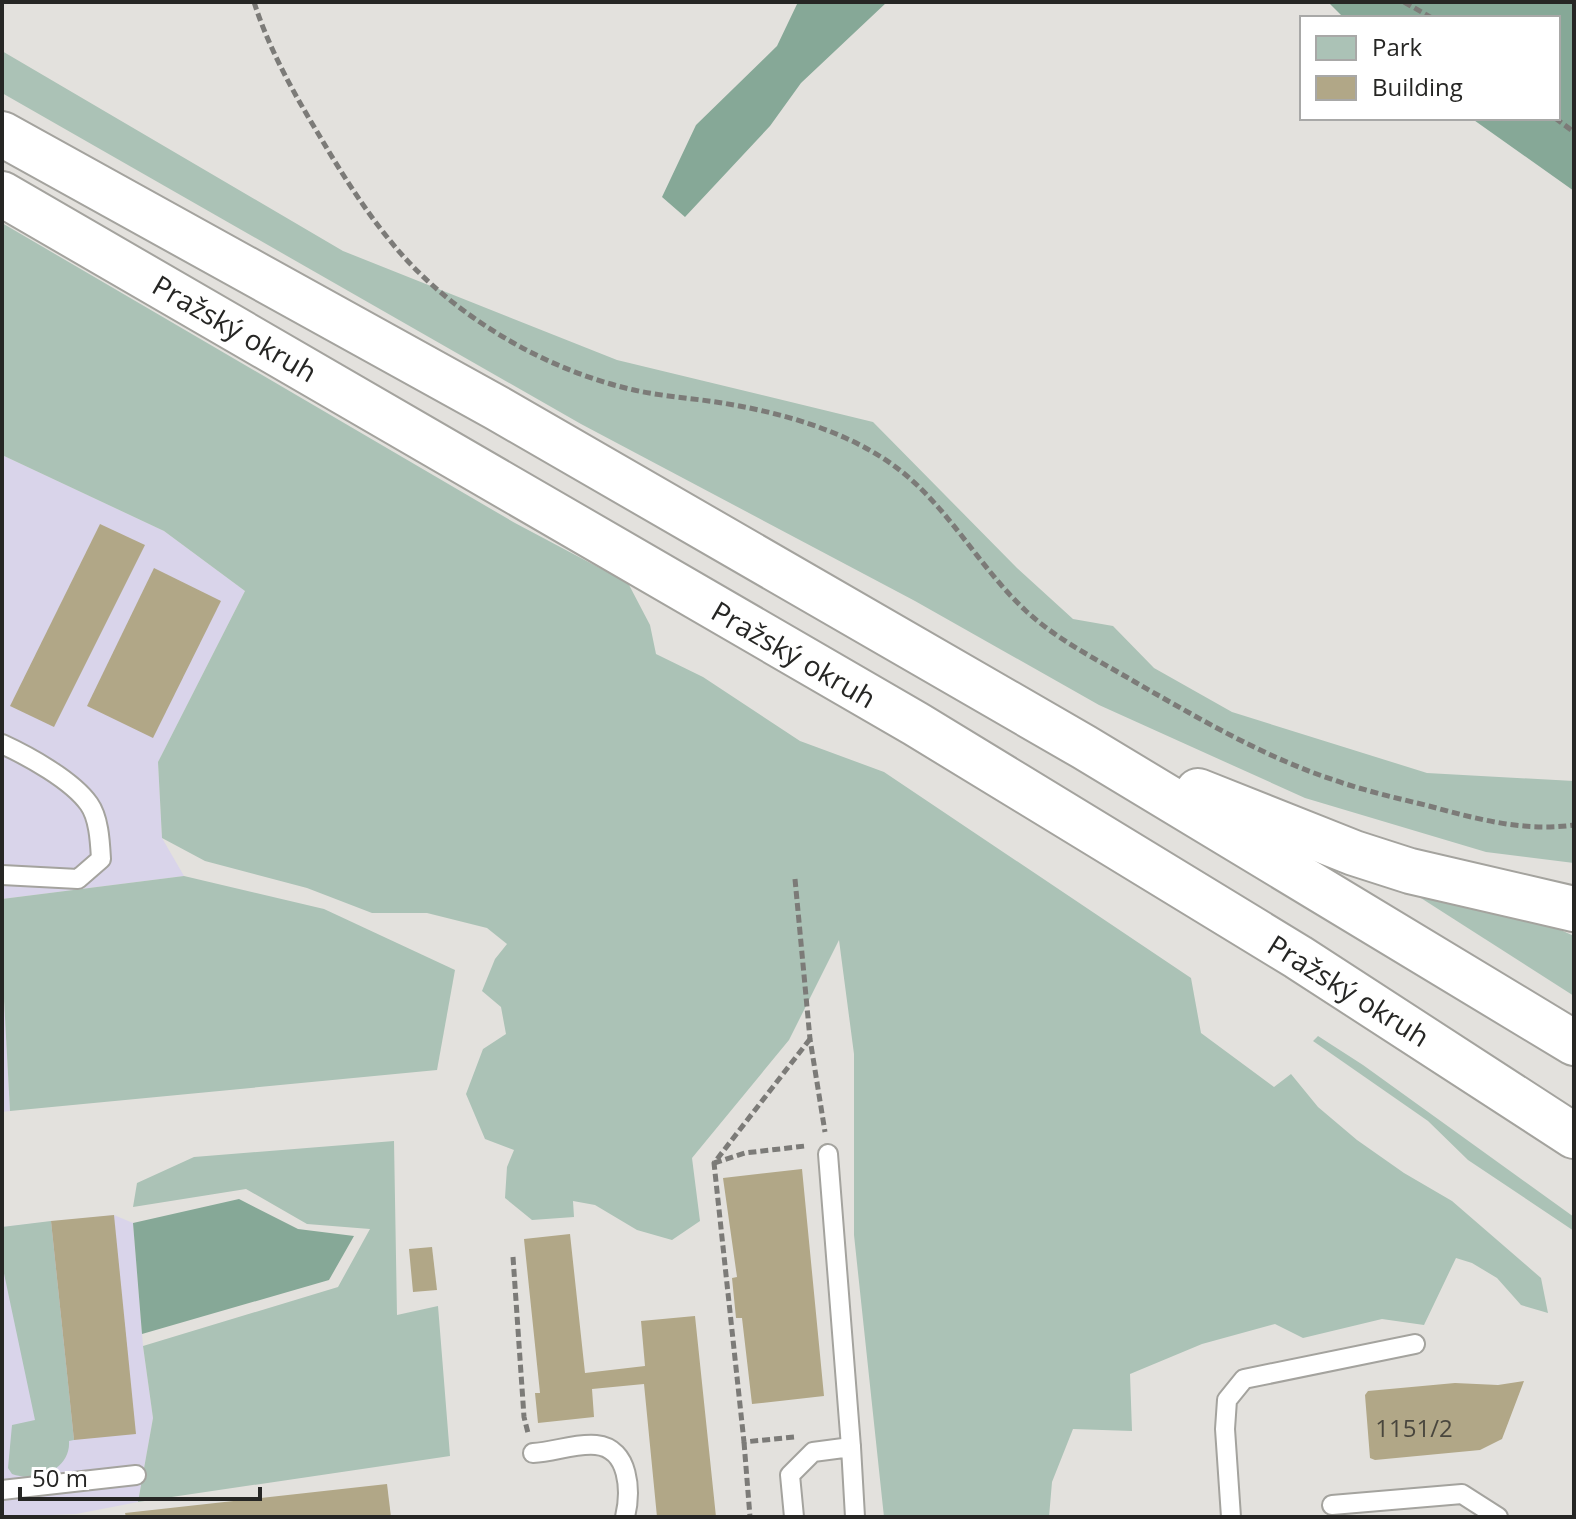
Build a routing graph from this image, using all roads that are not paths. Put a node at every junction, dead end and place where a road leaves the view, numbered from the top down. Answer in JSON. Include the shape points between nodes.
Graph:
{"nodes":[{"id":1,"x":2,"y":134,"type":"edge"},
{"id":2,"x":2,"y":194,"type":"edge"},
{"id":3,"x":2,"y":744,"type":"edge"},
{"id":4,"x":1084,"y":747,"type":"junction"},
{"id":5,"x":2,"y":875,"type":"edge"},
{"id":6,"x":1574,"y":909,"type":"edge"},
{"id":7,"x":1574,"y":1043,"type":"edge"},
{"id":8,"x":1574,"y":1136,"type":"edge"},
{"id":9,"x":828,"y":1154,"type":"road end"},
{"id":10,"x":1415,"y":1344,"type":"dead end"},
{"id":11,"x":851,"y":1447,"type":"junction"},
{"id":12,"x":533,"y":1453,"type":"road end"},
{"id":13,"x":136,"y":1475,"type":"dead end"},
{"id":14,"x":2,"y":1490,"type":"edge"},
{"id":15,"x":1332,"y":1505,"type":"dead end"},
{"id":16,"x":625,"y":1517,"type":"edge"},
{"id":17,"x":794,"y":1517,"type":"edge"},
{"id":18,"x":855,"y":1517,"type":"edge"},
{"id":19,"x":1231,"y":1517,"type":"edge"},
{"id":20,"x":1498,"y":1517,"type":"edge"}],
"edges":[{"from":1,"to":4,"type":"highway","name":"Pražský okruh","via":[[497,408]]},
{"from":2,"to":8,"type":"highway","name":"Pražský okruh","via":[[1006,778],[1298,957]]},
{"from":3,"to":5,"type":"lane","via":[[33,758],[90,805],[101,859],[78,879]]},
{"from":4,"to":6,"type":"highway","via":[[1354,853],[1463,885]]},
{"from":4,"to":7,"type":"highway","name":"Pražský okruh"},
{"from":9,"to":11,"type":"lane"},
{"from":10,"to":19,"type":"lane","via":[[1244,1379],[1227,1400]]},
{"from":11,"to":17,"type":"lane","via":[[813,1452],[790,1475]]},
{"from":11,"to":18,"type":"lane"},
{"from":12,"to":16,"type":"lane","via":[[598,1445],[616,1454],[627,1474]]},
{"from":13,"to":14,"type":"lane"},
{"from":15,"to":20,"type":"lane","via":[[1462,1494]]}]}
